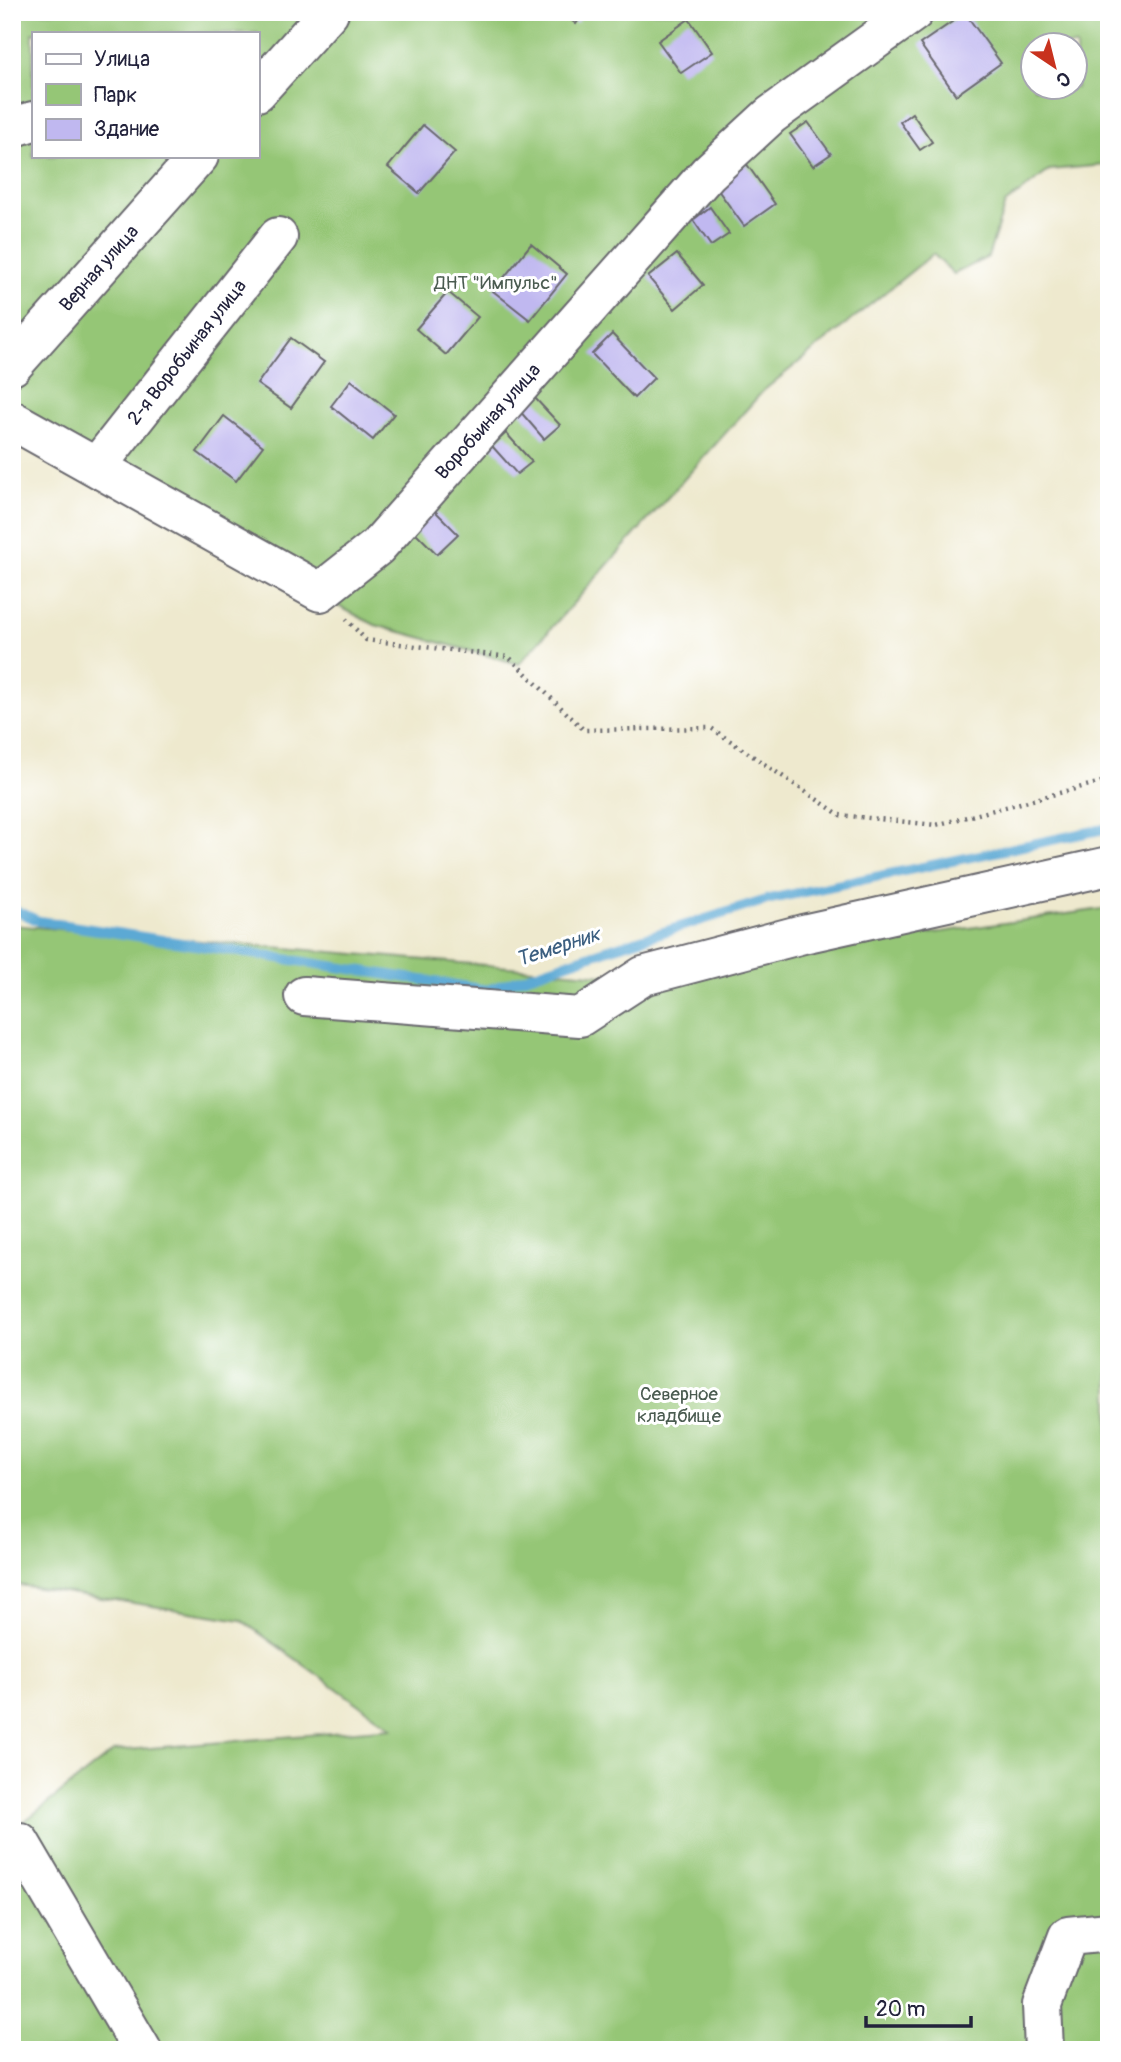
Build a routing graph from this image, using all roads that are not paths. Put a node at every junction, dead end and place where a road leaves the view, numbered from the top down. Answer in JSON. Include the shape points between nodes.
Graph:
{"nodes":[{"id":1,"x":329,"y":12,"type":"edge"},
{"id":2,"x":914,"y":12,"type":"edge"},
{"id":3,"x":259,"y":90,"type":"edge"},
{"id":4,"x":32,"y":121,"type":"edge"},
{"id":5,"x":12,"y":128,"type":"edge"},
{"id":6,"x":185,"y":160,"type":"edge"},
{"id":7,"x":278,"y":237,"type":"dead end"},
{"id":8,"x":12,"y":366,"type":"edge"},
{"id":9,"x":12,"y":420,"type":"edge"},
{"id":10,"x":97,"y":466,"type":"junction"},
{"id":11,"x":1109,"y":866,"type":"edge"},
{"id":12,"x":304,"y":996,"type":"dead end"},
{"id":13,"x":20,"y":1842,"type":"dead end"},
{"id":14,"x":1109,"y":1932,"type":"edge"},
{"id":15,"x":142,"y":2050,"type":"edge"},
{"id":16,"x":1044,"y":2050,"type":"edge"}],
"edges":[{"from":1,"to":3,"type":"street"},
{"from":2,"to":10,"type":"street","name":"Воробьиная улица","via":[[771,115],[708,173],[377,547],[320,592]]},
{"from":4,"to":5,"type":"street"},
{"from":6,"to":8,"type":"street","name":"Верная улица"},
{"from":7,"to":10,"type":"street","name":"2-я Воробьиная улица"},
{"from":9,"to":10,"type":"street"},
{"from":11,"to":12,"type":"street","via":[[803,934],[643,976],[580,1017]]},
{"from":13,"to":15,"type":"street"},
{"from":14,"to":16,"type":"street","via":[[1068,1936],[1042,2005]]}]}
